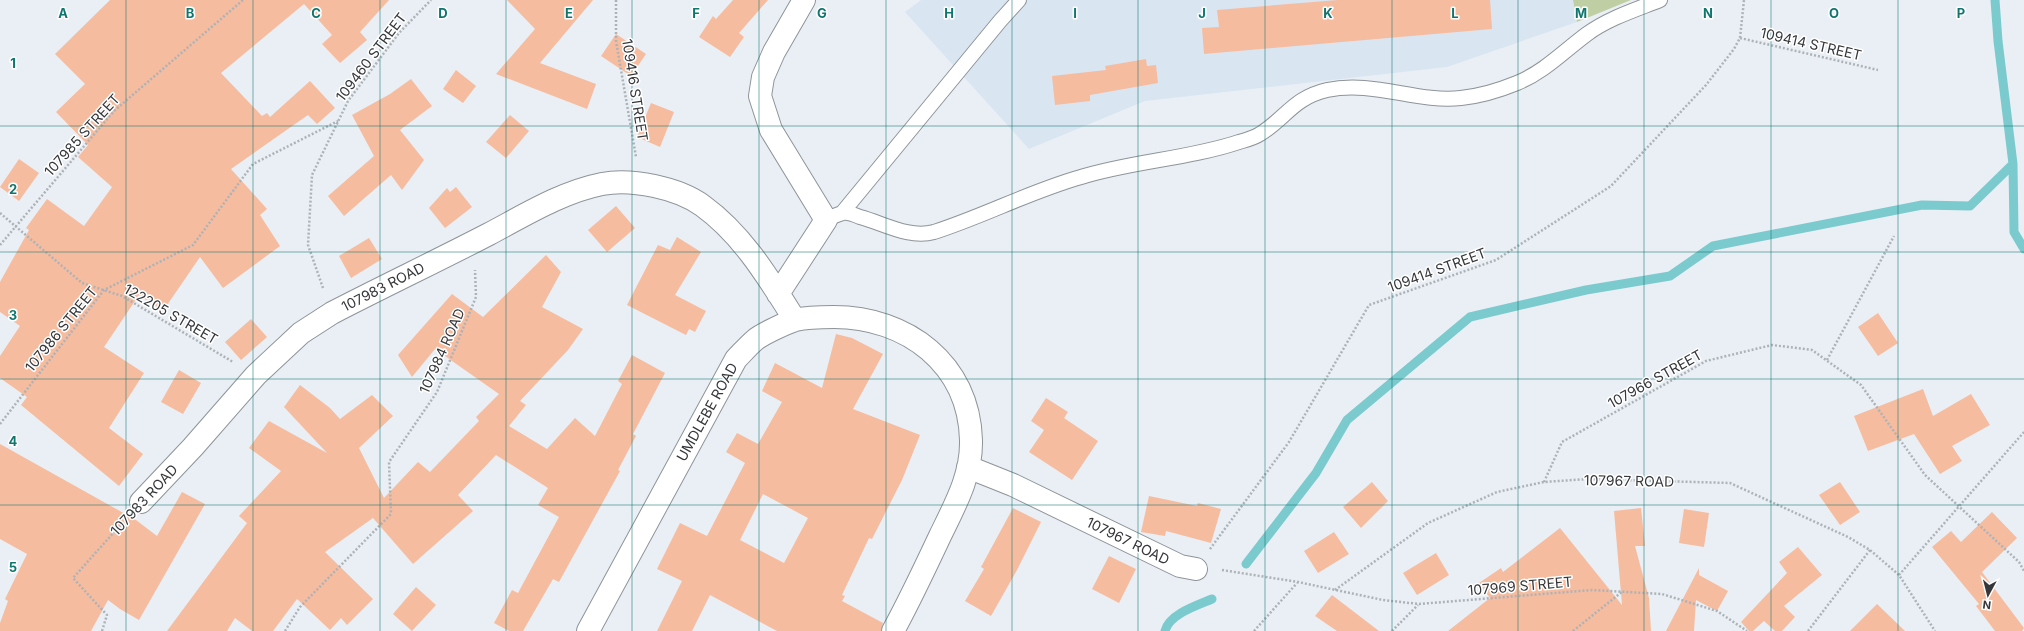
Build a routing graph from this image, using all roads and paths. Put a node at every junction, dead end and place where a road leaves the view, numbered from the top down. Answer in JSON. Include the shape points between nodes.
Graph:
{"nodes":[{"id":1,"x":243,"y":0,"type":"edge"},
{"id":2,"x":431,"y":0,"type":"edge"},
{"id":3,"x":616,"y":0,"type":"edge"},
{"id":4,"x":804,"y":0,"type":"edge"},
{"id":5,"x":1019,"y":0,"type":"edge"},
{"id":6,"x":1660,"y":0,"type":"edge"},
{"id":7,"x":1744,"y":0,"type":"edge"},
{"id":8,"x":1740,"y":38,"type":"junction"},
{"id":9,"x":1878,"y":70,"type":"dead end"},
{"id":10,"x":338,"y":121,"type":"junction"},
{"id":11,"x":640,"y":184,"type":"junction"},
{"id":12,"x":0,"y":213,"type":"edge"},
{"id":13,"x":834,"y":217,"type":"junction"},
{"id":14,"x":14,"y":226,"type":"junction"},
{"id":15,"x":1894,"y":236,"type":"dead end"},
{"id":16,"x":474,"y":241,"type":"junction"},
{"id":17,"x":0,"y":245,"type":"edge"},
{"id":18,"x":104,"y":290,"type":"junction"},
{"id":19,"x":778,"y":294,"type":"junction"},
{"id":20,"x":332,"y":313,"type":"junction"},
{"id":21,"x":796,"y":320,"type":"junction"},
{"id":22,"x":1827,"y":360,"type":"junction"},
{"id":23,"x":256,"y":375,"type":"junction"},
{"id":24,"x":0,"y":424,"type":"edge"},
{"id":25,"x":2024,"y":432,"type":"edge"},
{"id":26,"x":968,"y":467,"type":"junction"},
{"id":27,"x":1544,"y":482,"type":"junction"},
{"id":28,"x":141,"y":502,"type":"joint"},
{"id":29,"x":1958,"y":506,"type":"junction"},
{"id":30,"x":1870,"y":550,"type":"junction"},
{"id":31,"x":1196,"y":569,"type":"junction"},
{"id":32,"x":2024,"y":571,"type":"edge"},
{"id":33,"x":1899,"y":575,"type":"junction"},
{"id":34,"x":1298,"y":582,"type":"junction"},
{"id":35,"x":1335,"y":590,"type":"junction"},
{"id":36,"x":1623,"y":591,"type":"junction"},
{"id":37,"x":1418,"y":604,"type":"junction"},
{"id":38,"x":102,"y":631,"type":"edge"},
{"id":39,"x":285,"y":631,"type":"edge"},
{"id":40,"x":588,"y":631,"type":"edge"},
{"id":41,"x":893,"y":631,"type":"edge"},
{"id":42,"x":1254,"y":631,"type":"edge"},
{"id":43,"x":1392,"y":631,"type":"edge"},
{"id":44,"x":1573,"y":631,"type":"edge"},
{"id":45,"x":1747,"y":631,"type":"edge"},
{"id":46,"x":1808,"y":631,"type":"edge"},
{"id":47,"x":1935,"y":631,"type":"edge"}],
"edges":[{"from":1,"to":14,"type":"path","name":"107985 STREET","via":[[114,111]]},
{"from":2,"to":10,"type":"path","name":"109460 STREET","via":[[399,33],[348,101]]},
{"from":3,"to":11,"type":"path","name":"109416 STREET","via":[[616,41]]},
{"from":4,"to":13,"type":"street","via":[[774,52],[763,77],[760,96],[771,130]]},
{"from":5,"to":13,"type":"lane"},
{"from":6,"to":13,"type":"lane","via":[[1613,18],[1588,33],[1545,68],[1488,93],[1460,98],[1427,96],[1378,88],[1326,90],[1299,101],[1260,134],[1241,142],[1214,150],[1108,169],[1079,177],[926,234],[892,228],[864,218]]},
{"from":7,"to":8,"type":"path","name":"109414 STREET"},
{"from":8,"to":9,"type":"path","name":"109414 STREET"},
{"from":8,"to":31,"type":"path","name":"109414 STREET","via":[[1706,85],[1611,186],[1496,260],[1369,305],[1290,442]]},
{"from":10,"to":18,"type":"path","name":"107986 STREET","via":[[253,164],[193,245]]},
{"from":10,"to":20,"type":"path","name":"109460 STREET","via":[[312,175],[308,245]]},
{"from":11,"to":16,"type":"street","name":"107983 ROAD","via":[[603,184],[573,192]]},
{"from":11,"to":19,"type":"street","name":"107983 ROAD","via":[[683,194],[702,205],[731,231],[758,263]]},
{"from":12,"to":14,"type":"path","name":"122205 STREET"},
{"from":13,"to":19,"type":"street"},
{"from":14,"to":17,"type":"path","name":"107985 STREET"},
{"from":14,"to":18,"type":"path","name":"122205 STREET","via":[[82,283]]},
{"from":15,"to":22,"type":"path"},
{"from":16,"to":20,"type":"street","name":"107983 ROAD"},
{"from":16,"to":39,"type":"path","name":"107984 ROAD","via":[[476,297],[437,392],[389,462],[391,514],[300,607]]},
{"from":18,"to":23,"type":"path","name":"122205 STREET","via":[[122,296]]},
{"from":18,"to":24,"type":"path","name":"107986 STREET"},
{"from":19,"to":21,"type":"street","name":"107983 ROAD"},
{"from":20,"to":23,"type":"street","name":"107983 ROAD","via":[[301,333]]},
{"from":21,"to":26,"type":"street","name":"UMDLEBE ROAD","via":[[852,317],[883,323],[917,341],[940,358],[957,383],[967,408],[971,441]]},
{"from":21,"to":40,"type":"street","name":"UMDLEBE ROAD","via":[[756,339],[736,360]]},
{"from":22,"to":27,"type":"path","name":"107966 STREET","via":[[1812,350],[1772,345],[1706,361],[1562,442]]},
{"from":22,"to":29,"type":"path","name":"107966 STREET","via":[[1861,385],[1925,475]]},
{"from":23,"to":28,"type":"street","name":"107983 ROAD","via":[[194,447]]},
{"from":25,"to":29,"type":"path"},
{"from":26,"to":31,"type":"street","name":"107967 ROAD","via":[[1020,488],[1180,566]]},
{"from":26,"to":41,"type":"street","name":"UMDLEBE ROAD","via":[[966,480],[956,502]]},
{"from":27,"to":30,"type":"path","name":"107967 ROAD","via":[[1588,479],[1730,483],[1848,537]]},
{"from":27,"to":35,"type":"path","name":"107967 ROAD","via":[[1497,492],[1428,523]]},
{"from":28,"to":38,"type":"path","name":"107983 ROAD","via":[[74,578],[107,615]]},
{"from":29,"to":32,"type":"path","name":"107966 STREET","via":[[2019,562]]},
{"from":29,"to":33,"type":"path"},
{"from":30,"to":33,"type":"path","name":"107967 ROAD"},
{"from":30,"to":46,"type":"path"},
{"from":31,"to":34,"type":"path","via":[[1232,571]]},
{"from":33,"to":47,"type":"path","name":"107967 ROAD"},
{"from":34,"to":35,"type":"path"},
{"from":34,"to":42,"type":"path"},
{"from":35,"to":37,"type":"path","name":"107969 STREET"},
{"from":36,"to":37,"type":"path","name":"107969 STREET","via":[[1592,590]]},
{"from":36,"to":44,"type":"path"},
{"from":36,"to":45,"type":"path","name":"107969 STREET","via":[[1662,594],[1717,611]]},
{"from":37,"to":43,"type":"path"}]}
